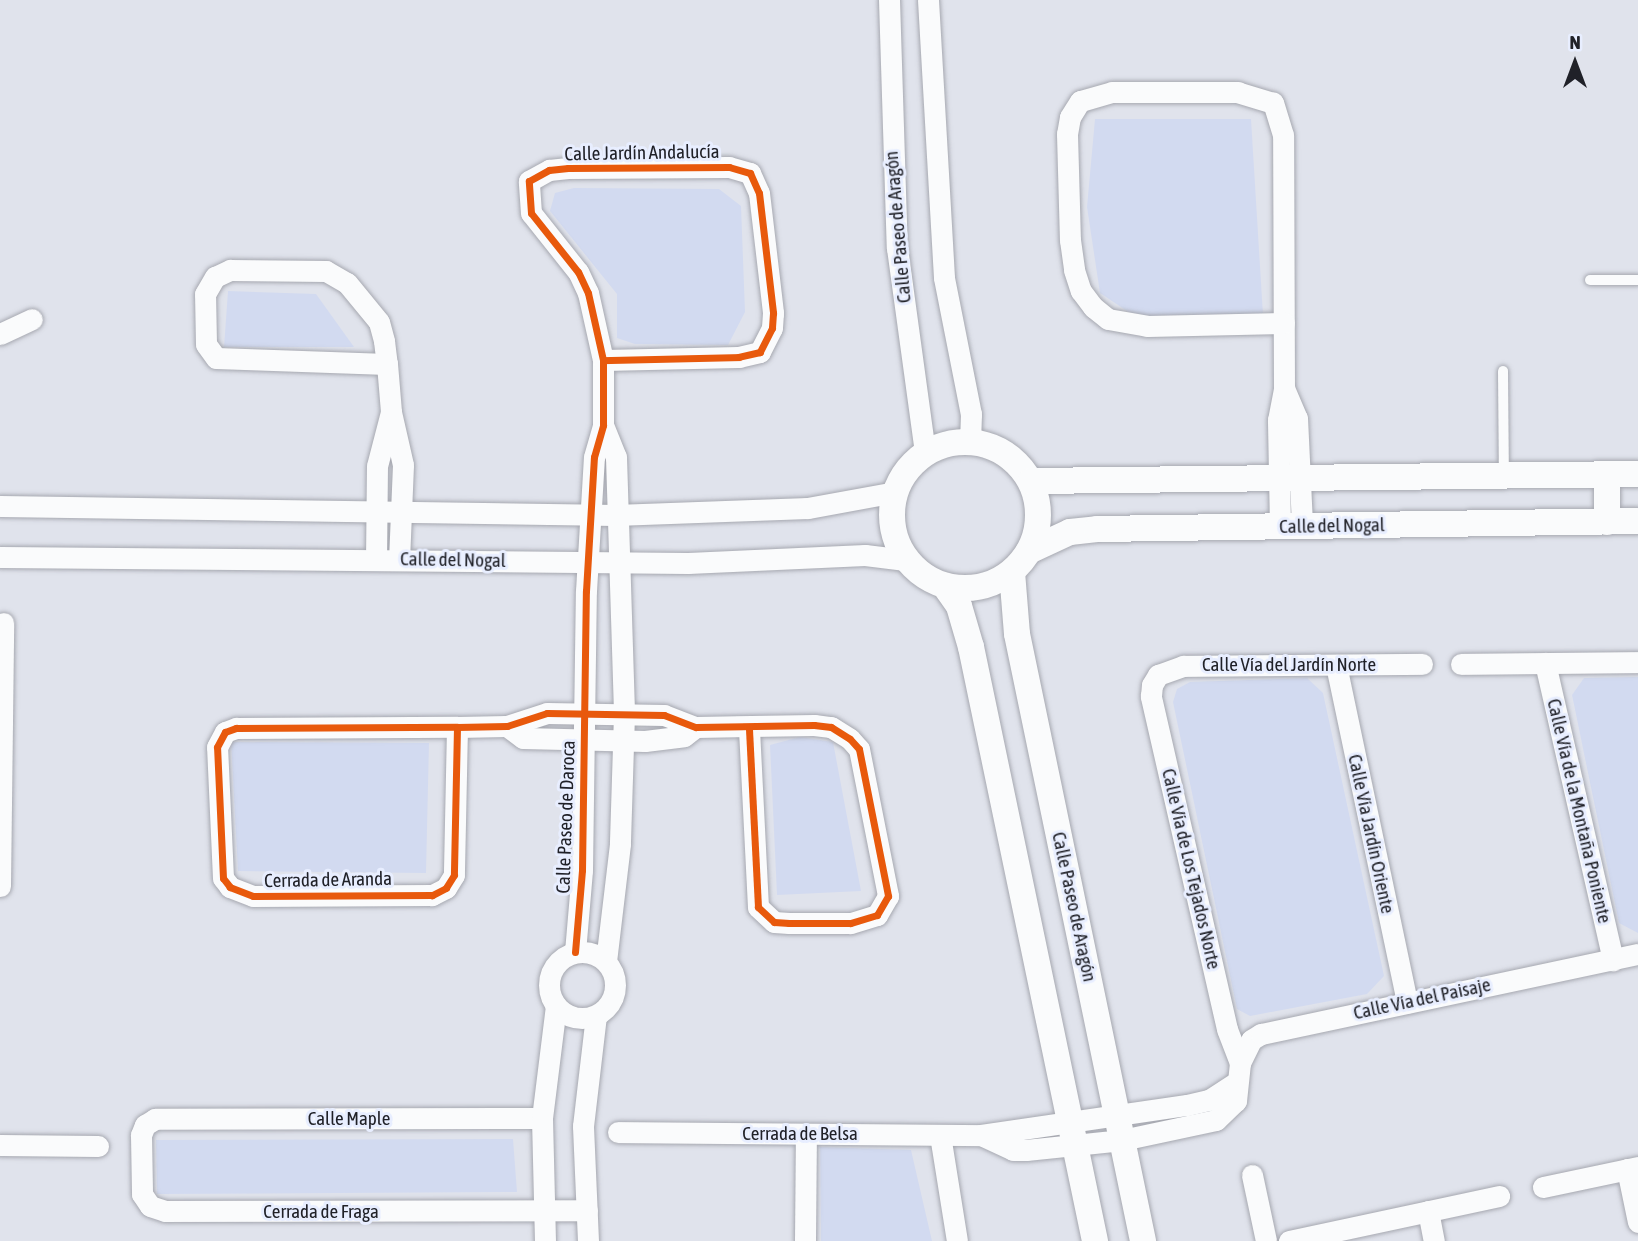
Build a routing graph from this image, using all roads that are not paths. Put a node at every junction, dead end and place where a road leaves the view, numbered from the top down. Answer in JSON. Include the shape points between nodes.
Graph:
{"nodes":[{"id":1,"x":889,"y":0,"type":"edge"},
{"id":2,"x":928,"y":0,"type":"edge"},
{"id":3,"x":1590,"y":279,"type":"dead end"},
{"id":4,"x":1638,"y":280,"type":"edge"},
{"id":5,"x":32,"y":319,"type":"dead end"},
{"id":6,"x":1284,"y":323,"type":"junction"},
{"id":7,"x":0,"y":334,"type":"edge"},
{"id":8,"x":603,"y":359,"type":"junction"},
{"id":9,"x":387,"y":364,"type":"junction"},
{"id":10,"x":1503,"y":371,"type":"dead end"},
{"id":11,"x":391,"y":412,"type":"junction"},
{"id":12,"x":603,"y":425,"type":"junction"},
{"id":13,"x":970,"y":441,"type":"junction"},
{"id":14,"x":925,"y":452,"type":"junction"},
{"id":15,"x":1638,"y":474,"type":"edge"},
{"id":16,"x":1607,"y":475,"type":"junction"},
{"id":17,"x":1504,"y":476,"type":"junction"},
{"id":18,"x":1290,"y":477,"type":"junction"},
{"id":19,"x":1031,"y":481,"type":"junction"},
{"id":20,"x":895,"y":492,"type":"junction"},
{"id":21,"x":0,"y":506,"type":"edge"},
{"id":22,"x":377,"y":513,"type":"junction"},
{"id":23,"x":401,"y":514,"type":"junction"},
{"id":24,"x":592,"y":514,"type":"junction"},
{"id":25,"x":615,"y":515,"type":"junction"},
{"id":26,"x":1638,"y":521,"type":"edge"},
{"id":27,"x":1607,"y":522,"type":"junction"},
{"id":28,"x":1291,"y":526,"type":"junction"},
{"id":29,"x":1029,"y":551,"type":"junction"},
{"id":30,"x":0,"y":557,"type":"edge"},
{"id":31,"x":376,"y":560,"type":"junction"},
{"id":32,"x":399,"y":560,"type":"junction"},
{"id":33,"x":906,"y":560,"type":"junction"},
{"id":34,"x":617,"y":561,"type":"junction"},
{"id":35,"x":590,"y":562,"type":"junction"},
{"id":36,"x":1012,"y":572,"type":"junction"},
{"id":37,"x":945,"y":586,"type":"junction"},
{"id":38,"x":3,"y":623,"type":"dead end"},
{"id":39,"x":1638,"y":662,"type":"edge"},
{"id":40,"x":1545,"y":663,"type":"junction"},
{"id":41,"x":1422,"y":664,"type":"dead end"},
{"id":42,"x":1461,"y":664,"type":"dead end"},
{"id":43,"x":1336,"y":665,"type":"junction"},
{"id":44,"x":1158,"y":675,"type":"joint"},
{"id":45,"x":1,"y":702,"type":"edge"},
{"id":46,"x":585,"y":713,"type":"junction"},
{"id":47,"x":624,"y":714,"type":"junction"},
{"id":48,"x":507,"y":726,"type":"junction"},
{"id":49,"x":457,"y":727,"type":"junction"},
{"id":50,"x":696,"y":727,"type":"junction"},
{"id":51,"x":749,"y":727,"type":"junction"},
{"id":52,"x":585,"y":740,"type":"junction"},
{"id":53,"x":624,"y":741,"type":"junction"},
{"id":54,"x":0,"y":886,"type":"edge"},
{"id":55,"x":575,"y":952,"type":"junction"},
{"id":56,"x":1638,"y":954,"type":"edge"},
{"id":57,"x":1613,"y":960,"type":"junction"},
{"id":58,"x":606,"y":961,"type":"junction"},
{"id":59,"x":1407,"y":1003,"type":"junction"},
{"id":60,"x":556,"y":1006,"type":"junction"},
{"id":61,"x":596,"y":1016,"type":"junction"},
{"id":62,"x":1238,"y":1073,"type":"junction"},
{"id":63,"x":542,"y":1118,"type":"junction"},
{"id":64,"x":155,"y":1119,"type":"joint"},
{"id":65,"x":1119,"y":1129,"type":"junction"},
{"id":66,"x":618,"y":1132,"type":"dead end"},
{"id":67,"x":806,"y":1134,"type":"junction"},
{"id":68,"x":940,"y":1135,"type":"junction"},
{"id":69,"x":1072,"y":1135,"type":"junction"},
{"id":70,"x":0,"y":1145,"type":"edge"},
{"id":71,"x":99,"y":1146,"type":"dead end"},
{"id":72,"x":1633,"y":1168,"type":"edge"},
{"id":73,"x":1252,"y":1175,"type":"dead end"},
{"id":74,"x":1543,"y":1187,"type":"dead end"},
{"id":75,"x":1499,"y":1196,"type":"dead end"},
{"id":76,"x":587,"y":1210,"type":"junction"},
{"id":77,"x":1428,"y":1211,"type":"junction"},
{"id":78,"x":545,"y":1212,"type":"junction"},
{"id":79,"x":1638,"y":1222,"type":"edge"},
{"id":80,"x":545,"y":1241,"type":"edge"},
{"id":81,"x":588,"y":1241,"type":"edge"},
{"id":82,"x":805,"y":1241,"type":"edge"},
{"id":83,"x":957,"y":1241,"type":"edge"},
{"id":84,"x":1095,"y":1241,"type":"edge"},
{"id":85,"x":1143,"y":1241,"type":"edge"},
{"id":86,"x":1266,"y":1241,"type":"edge"},
{"id":87,"x":1289,"y":1241,"type":"edge"},
{"id":88,"x":1434,"y":1241,"type":"edge"}],
"edges":[{"from":1,"to":14,"type":"street","name":"Calle Paseo de Aragón","via":[[897,248]]},
{"from":2,"to":13,"type":"street","via":[[944,278],[971,414]]},
{"from":3,"to":4,"type":"lane"},
{"from":5,"to":7,"type":"street"},
{"from":6,"to":6,"type":"street","via":[[1283,135],[1273,103],[1238,92],[1112,92],[1080,101],[1067,134],[1070,240],[1073,270],[1093,307],[1108,319],[1147,326]]},
{"from":6,"to":18,"type":"street","via":[[1284,388],[1297,418]]},
{"from":8,"to":8,"type":"street","name":"Calle Jardín Andalucía","via":[[739,357],[760,352],[773,313],[757,180],[750,173],[729,167],[568,169],[549,170],[529,181],[531,213],[578,272],[587,293]]},
{"from":8,"to":12,"type":"street"},
{"from":9,"to":9,"type":"street","via":[[379,323],[346,283],[326,271],[230,270],[215,277],[205,294],[205,344],[216,358]]},
{"from":9,"to":11,"type":"street"},
{"from":10,"to":17,"type":"lane"},
{"from":11,"to":22,"type":"street","via":[[380,447]]},
{"from":11,"to":23,"type":"street","via":[[402,446]]},
{"from":12,"to":24,"type":"street","name":"Calle Paseo de Daroca","via":[[594,457]]},
{"from":12,"to":25,"type":"street","via":[[616,457]]},
{"from":13,"to":14,"type":"street","via":[[947,443]]},
{"from":13,"to":19,"type":"street","via":[[1015,460]]},
{"from":14,"to":20,"type":"street","via":[[906,470]]},
{"from":15,"to":16,"type":"street"},
{"from":16,"to":17,"type":"street"},
{"from":16,"to":27,"type":"street"},
{"from":17,"to":18,"type":"street"},
{"from":18,"to":19,"type":"street"},
{"from":18,"to":28,"type":"street"},
{"from":19,"to":29,"type":"street","via":[[1038,504],[1038,528]]},
{"from":20,"to":25,"type":"street","via":[[808,508]]},
{"from":20,"to":33,"type":"street","via":[[891,516],[895,539]]},
{"from":21,"to":22,"type":"street"},
{"from":22,"to":23,"type":"street"},
{"from":22,"to":31,"type":"street"},
{"from":23,"to":24,"type":"street"},
{"from":23,"to":32,"type":"street"},
{"from":24,"to":25,"type":"street"},
{"from":24,"to":35,"type":"street","name":"Calle Paseo de Daroca"},
{"from":25,"to":34,"type":"street"},
{"from":26,"to":27,"type":"street","name":"Calle del Nogal"},
{"from":27,"to":28,"type":"street","name":"Calle del Nogal"},
{"from":28,"to":29,"type":"street","name":"Calle del Nogal","via":[[1097,529],[1070,532]]},
{"from":29,"to":36,"type":"street"},
{"from":30,"to":31,"type":"street","name":"Calle del Nogal"},
{"from":31,"to":32,"type":"street","name":"Calle del Nogal"},
{"from":32,"to":35,"type":"street","name":"Calle del Nogal"},
{"from":33,"to":34,"type":"street","name":"Calle del Nogal","via":[[865,555],[688,563]]},
{"from":33,"to":37,"type":"street","via":[[923,576]]},
{"from":34,"to":35,"type":"street","name":"Calle del Nogal"},
{"from":34,"to":47,"type":"street"},
{"from":35,"to":46,"type":"street","name":"Calle Paseo de Daroca"},
{"from":36,"to":37,"type":"street","via":[[991,584],[968,589]]},
{"from":36,"to":65,"type":"street","name":"Calle Paseo de Aragón","via":[[1015,622]]},
{"from":37,"to":69,"type":"street","via":[[959,606],[971,646]]},
{"from":38,"to":45,"type":"street"},
{"from":39,"to":40,"type":"street"},
{"from":40,"to":42,"type":"street"},
{"from":40,"to":57,"type":"street","name":"Calle Vía de la Montaña Poniente"},
{"from":41,"to":43,"type":"street","name":"Calle Vía del Jardín Norte"},
{"from":43,"to":44,"type":"street","name":"Calle Vía del Jardín Norte","via":[[1182,666]]},
{"from":43,"to":59,"type":"street","name":"Calle Vía Jardín Oriente"},
{"from":44,"to":62,"type":"street","name":"Calle Vía de Los Tejados Norte","via":[[1151,696]]},
{"from":45,"to":54,"type":"street"},
{"from":46,"to":47,"type":"street","name":"Cerrada de Aranda"},
{"from":46,"to":48,"type":"street","name":"Cerrada de Aranda","via":[[547,713]]},
{"from":46,"to":52,"type":"street","name":"Calle Paseo de Daroca"},
{"from":47,"to":50,"type":"street","name":"Cerrada de Aranda","via":[[664,715]]},
{"from":47,"to":53,"type":"street"},
{"from":48,"to":49,"type":"street","name":"Cerrada de Aranda"},
{"from":48,"to":52,"type":"street","name":"Cerrada de Aranda","via":[[523,738]]},
{"from":49,"to":49,"type":"street","name":"Cerrada de Aranda","via":[[248,726],[225,732],[217,747],[223,878],[230,887],[253,897],[432,895],[446,888],[454,876]]},
{"from":50,"to":51,"type":"street","name":"Cerrada de Aranda"},
{"from":50,"to":53,"type":"street","name":"Cerrada de Aranda","via":[[663,741]]},
{"from":51,"to":51,"type":"street","name":"Cerrada de Aranda","via":[[831,727],[859,749],[888,896],[877,915],[850,923],[774,922],[758,907]]},
{"from":52,"to":53,"type":"street","name":"Cerrada de Aranda"},
{"from":52,"to":55,"type":"street","name":"Calle Paseo de Daroca"},
{"from":53,"to":58,"type":"street","via":[[620,844]]},
{"from":55,"to":58,"type":"street","via":[[596,954]]},
{"from":55,"to":60,"type":"street","via":[[555,964],[550,974],[550,996]]},
{"from":56,"to":57,"type":"street","name":"Calle Vía del Paisaje"},
{"from":57,"to":59,"type":"street","name":"Calle Vía del Paisaje"},
{"from":58,"to":61,"type":"street","via":[[615,991],[612,1001]]},
{"from":59,"to":62,"type":"street","name":"Calle Vía del Paisaje","via":[[1261,1034],[1251,1040]]},
{"from":60,"to":61,"type":"street","via":[[574,1018]]},
{"from":60,"to":63,"type":"street"},
{"from":61,"to":76,"type":"street","via":[[585,1088]]},
{"from":62,"to":65,"type":"street","name":"Calle Vía del Paisaje","via":[[1232,1109],[1216,1120]]},
{"from":63,"to":64,"type":"street","name":"Calle Maple"},
{"from":63,"to":78,"type":"street"},
{"from":64,"to":78,"type":"street","name":"Cerrada de Fraga","via":[[141,1136],[142,1194],[150,1206],[165,1211]]},
{"from":65,"to":69,"type":"street","name":"Cerrada de Belsa"},
{"from":65,"to":85,"type":"street","name":"Calle Paseo de Aragón"},
{"from":66,"to":67,"type":"street","name":"Cerrada de Belsa"},
{"from":67,"to":68,"type":"street","name":"Cerrada de Belsa"},
{"from":67,"to":82,"type":"street"},
{"from":68,"to":69,"type":"street","name":"Cerrada de Belsa"},
{"from":68,"to":83,"type":"street"},
{"from":69,"to":84,"type":"street"},
{"from":70,"to":71,"type":"street"},
{"from":72,"to":74,"type":"street"},
{"from":72,"to":79,"type":"street"},
{"from":73,"to":86,"type":"street"},
{"from":75,"to":77,"type":"street"},
{"from":76,"to":78,"type":"street","name":"Cerrada de Fraga"},
{"from":76,"to":81,"type":"street"},
{"from":77,"to":87,"type":"street"},
{"from":77,"to":88,"type":"street"},
{"from":78,"to":80,"type":"street"}]}
